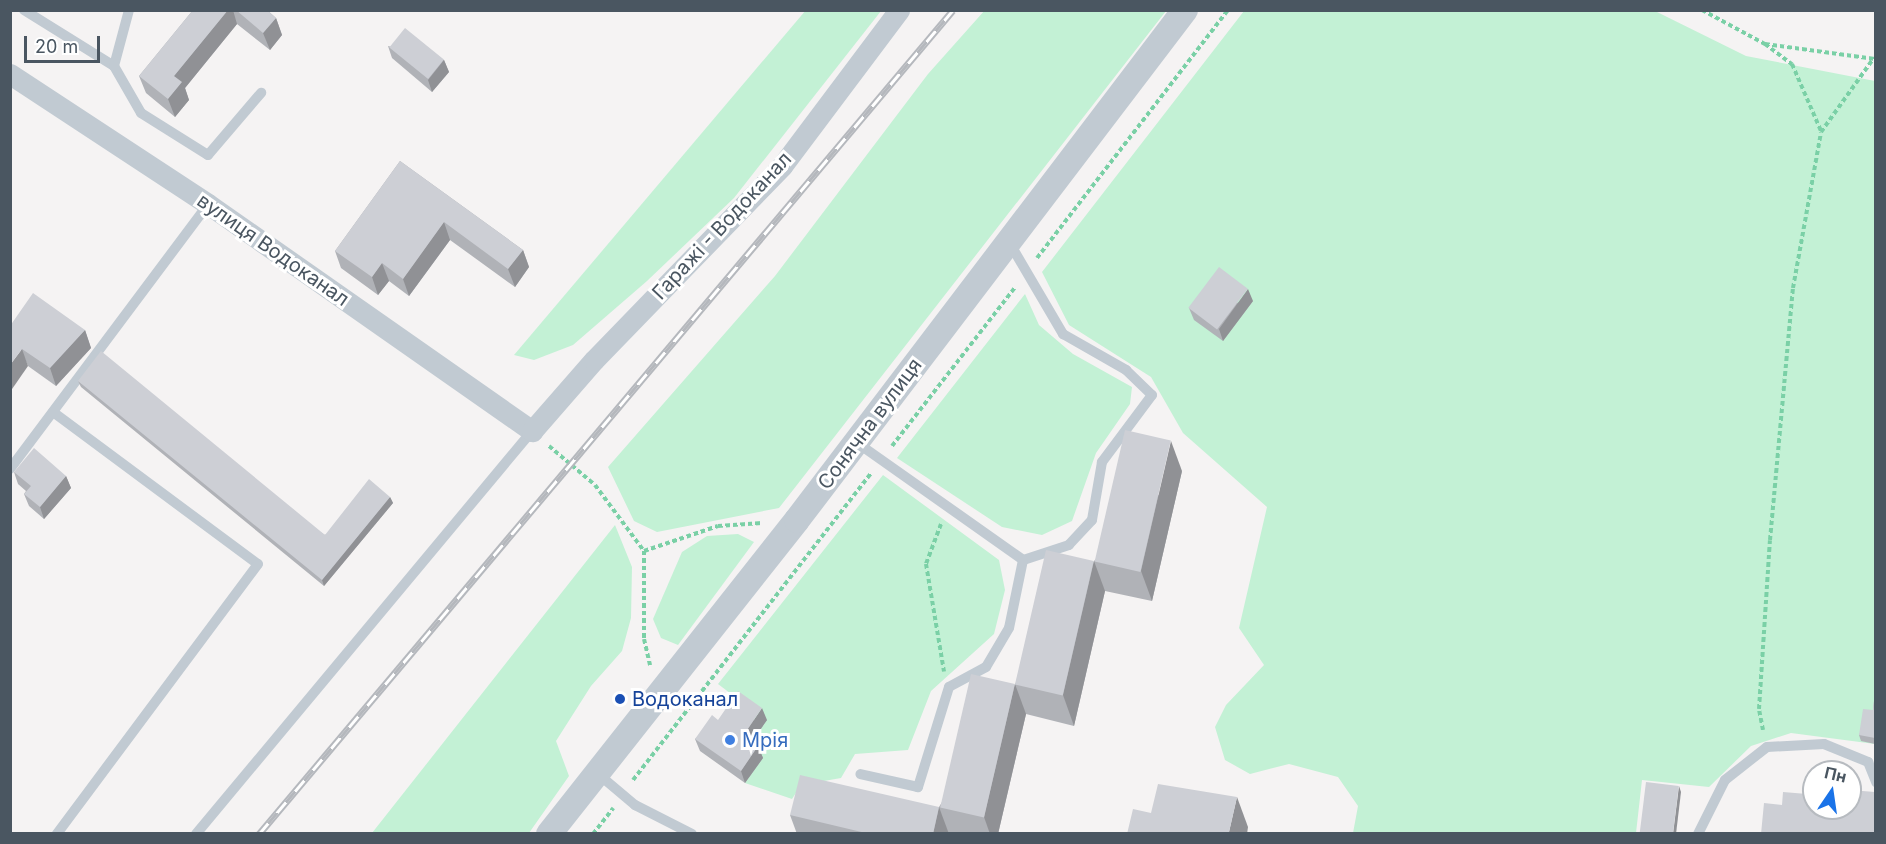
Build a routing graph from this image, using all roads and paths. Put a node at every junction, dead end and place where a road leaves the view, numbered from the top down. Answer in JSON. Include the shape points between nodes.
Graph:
{"nodes":[{"id":1,"x":24,"y":10,"type":"edge"},
{"id":2,"x":129,"y":10,"type":"edge"},
{"id":3,"x":899,"y":10,"type":"edge"},
{"id":4,"x":1185,"y":10,"type":"edge"},
{"id":5,"x":1228,"y":10,"type":"edge"},
{"id":6,"x":1702,"y":10,"type":"edge"},
{"id":7,"x":1765,"y":44,"type":"junction"},
{"id":8,"x":1874,"y":59,"type":"edge"},
{"id":9,"x":114,"y":66,"type":"junction"},
{"id":10,"x":10,"y":74,"type":"edge"},
{"id":11,"x":261,"y":93,"type":"dead end"},
{"id":12,"x":1821,"y":132,"type":"junction"},
{"id":13,"x":208,"y":204,"type":"junction"},
{"id":14,"x":1009,"y":242,"type":"junction"},
{"id":15,"x":1027,"y":272,"type":"junction"},
{"id":16,"x":53,"y":412,"type":"junction"},
{"id":17,"x":532,"y":431,"type":"junction"},
{"id":18,"x":856,"y":442,"type":"junction"},
{"id":19,"x":881,"y":460,"type":"junction"},
{"id":20,"x":10,"y":469,"type":"edge"},
{"id":21,"x":947,"y":506,"type":"junction"},
{"id":22,"x":796,"y":520,"type":"junction"},
{"id":23,"x":644,"y":551,"type":"junction"},
{"id":24,"x":1023,"y":560,"type":"junction"},
{"id":25,"x":949,"y":687,"type":"junction"},
{"id":26,"x":656,"y":692,"type":"junction"},
{"id":27,"x":1767,"y":747,"type":"junction"},
{"id":28,"x":595,"y":771,"type":"junction"},
{"id":29,"x":860,"y":774,"type":"dead end"},
{"id":30,"x":1875,"y":782,"type":"edge"},
{"id":31,"x":623,"y":795,"type":"junction"},
{"id":32,"x":57,"y":834,"type":"edge"},
{"id":33,"x":196,"y":834,"type":"edge"},
{"id":34,"x":549,"y":834,"type":"edge"},
{"id":35,"x":593,"y":834,"type":"edge"},
{"id":36,"x":692,"y":834,"type":"edge"},
{"id":37,"x":1698,"y":834,"type":"edge"}],
"edges":[{"from":1,"to":9,"type":"lane"},
{"from":2,"to":9,"type":"lane"},
{"from":3,"to":17,"type":"street","name":"Гаражі - Водоканал","via":[[782,166]]},
{"from":4,"to":14,"type":"street","name":"Сонячна вулиця"},
{"from":5,"to":15,"type":"path"},
{"from":6,"to":7,"type":"path"},
{"from":7,"to":8,"type":"path"},
{"from":7,"to":12,"type":"path","via":[[1792,64]]},
{"from":8,"to":12,"type":"path"},
{"from":9,"to":11,"type":"lane","via":[[141,113],[208,155]]},
{"from":10,"to":13,"type":"street","name":"вулиця Водоканал"},
{"from":12,"to":27,"type":"path","via":[[1793,288],[1770,540],[1759,709]]},
{"from":13,"to":16,"type":"lane"},
{"from":13,"to":17,"type":"street","name":"вулиця Водоканал"},
{"from":14,"to":15,"type":"lane"},
{"from":14,"to":18,"type":"street","name":"Сонячна вулиця"},
{"from":15,"to":19,"type":"path"},
{"from":15,"to":24,"type":"lane","via":[[1063,334],[1126,370],[1152,395],[1101,462],[1092,520],[1068,545]]},
{"from":16,"to":20,"type":"lane"},
{"from":16,"to":32,"type":"lane","via":[[258,564]]},
{"from":17,"to":23,"type":"path","via":[[595,485]]},
{"from":17,"to":33,"type":"lane"},
{"from":18,"to":19,"type":"lane"},
{"from":18,"to":22,"type":"street","name":"Сонячна вулиця"},
{"from":19,"to":21,"type":"lane"},
{"from":19,"to":31,"type":"path"},
{"from":21,"to":24,"type":"lane"},
{"from":21,"to":25,"type":"path","via":[[927,564],[936,644]]},
{"from":22,"to":23,"type":"path","via":[[718,526]]},
{"from":22,"to":26,"type":"street","name":"Сонячна вулиця"},
{"from":23,"to":26,"type":"path","via":[[644,639]]},
{"from":24,"to":25,"type":"lane","via":[[1009,628],[986,667]]},
{"from":25,"to":29,"type":"lane","via":[[918,787]]},
{"from":26,"to":28,"type":"street","name":"Сонячна вулиця"},
{"from":27,"to":30,"type":"lane","via":[[1824,744],[1868,762]]},
{"from":27,"to":37,"type":"lane","via":[[1725,780]]},
{"from":28,"to":31,"type":"lane"},
{"from":28,"to":34,"type":"street","name":"Сонячна вулиця"},
{"from":31,"to":35,"type":"path"},
{"from":31,"to":36,"type":"lane"}]}
